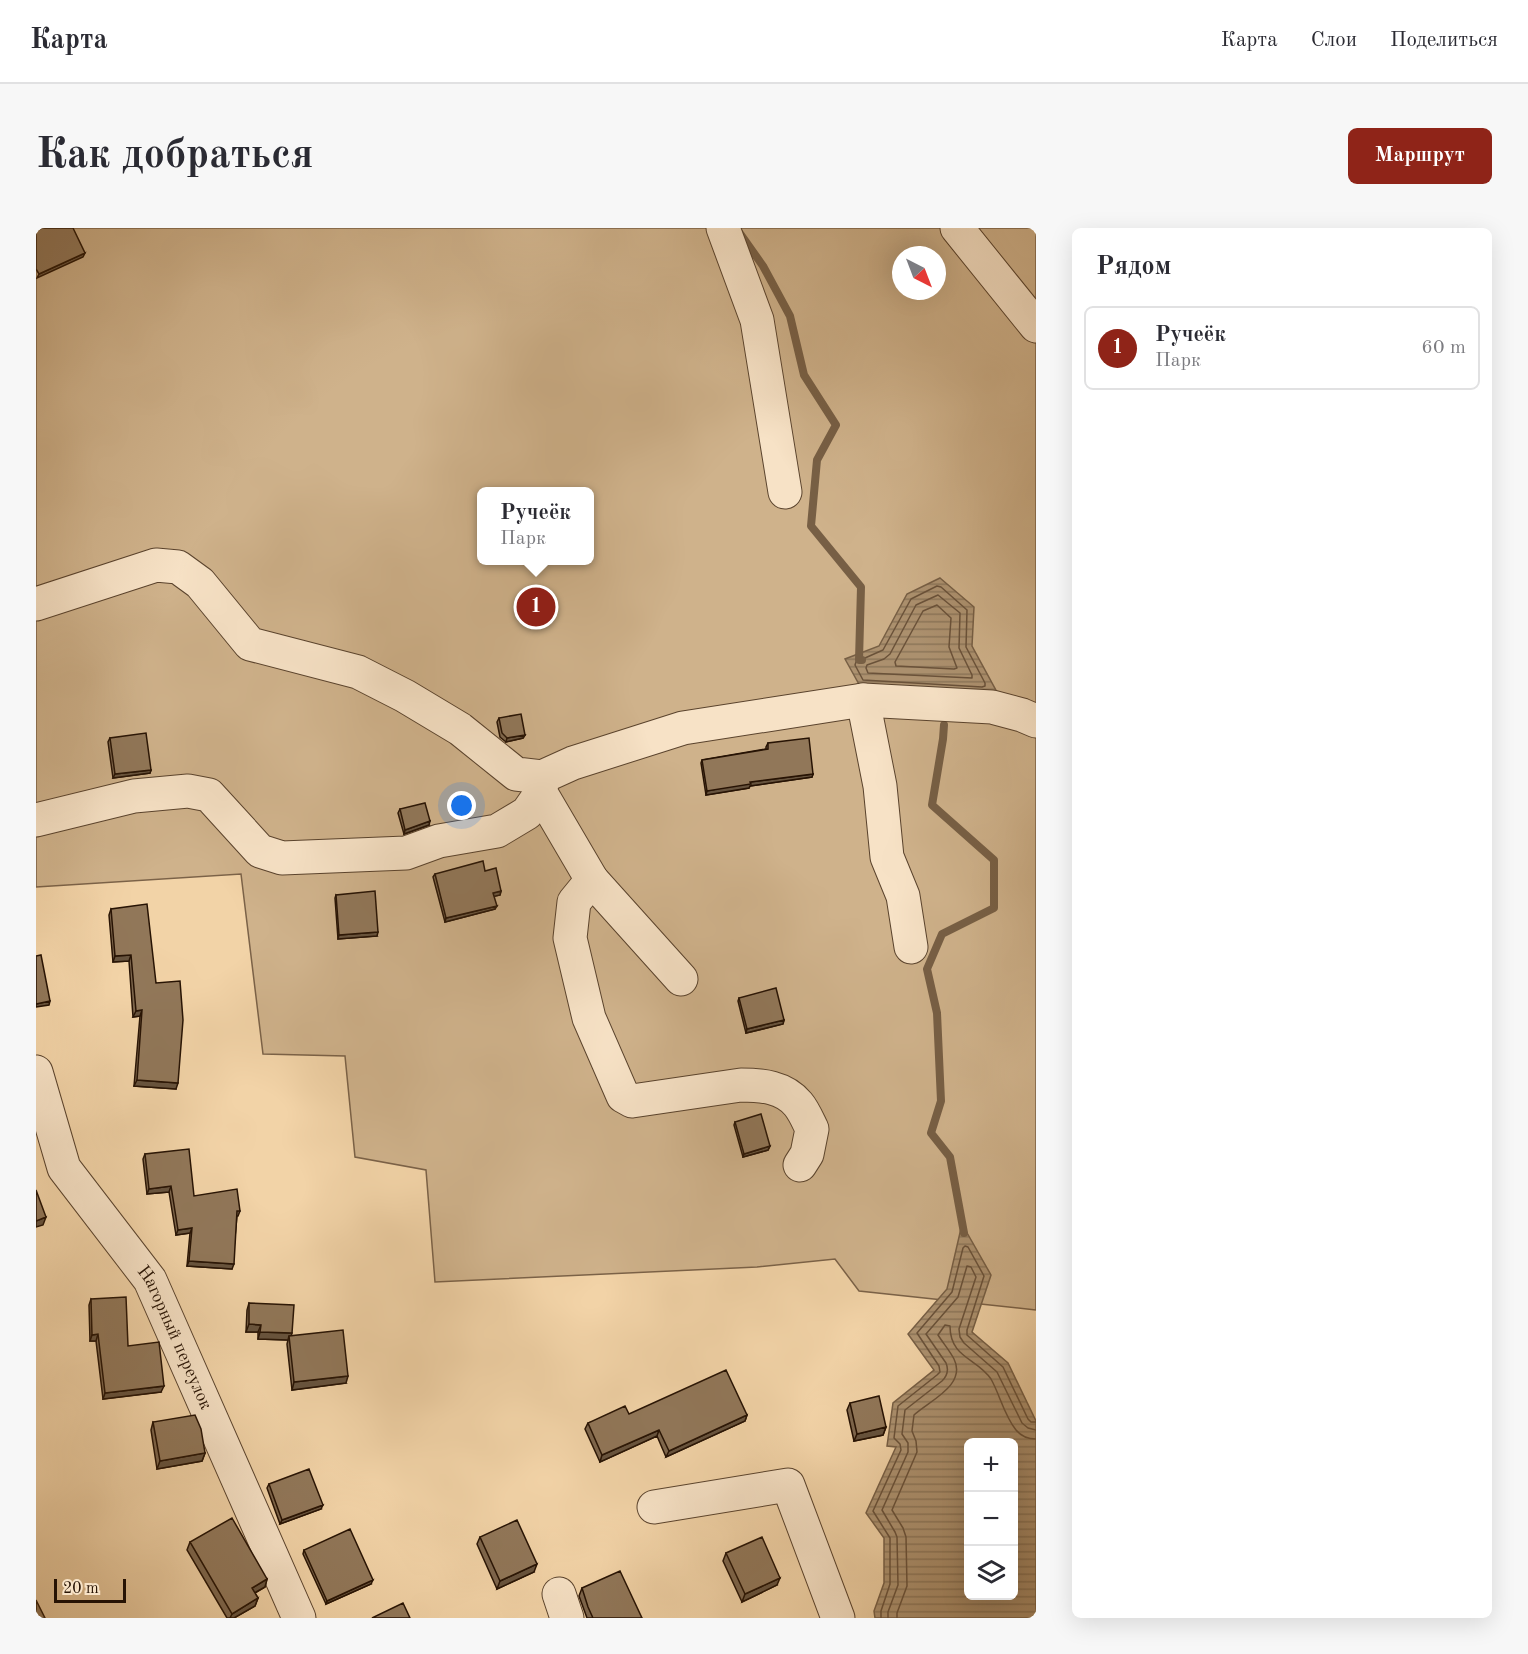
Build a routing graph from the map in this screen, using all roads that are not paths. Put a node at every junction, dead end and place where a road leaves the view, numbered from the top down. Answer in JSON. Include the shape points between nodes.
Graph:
{"nodes":[{"id":1,"x":723,"y":228,"type":"edge"},
{"id":2,"x":957,"y":228,"type":"edge"},
{"id":3,"x":1036,"y":326,"type":"edge"},
{"id":4,"x":785,"y":492,"type":"dead end"},
{"id":5,"x":36,"y":604,"type":"edge"},
{"id":6,"x":863,"y":700,"type":"junction"},
{"id":7,"x":1036,"y":721,"type":"edge"},
{"id":8,"x":541,"y":785,"type":"junction"},
{"id":9,"x":36,"y":820,"type":"edge"},
{"id":10,"x":592,"y":880,"type":"junction"},
{"id":11,"x":911,"y":947,"type":"dead end"},
{"id":12,"x":681,"y":979,"type":"dead end"},
{"id":13,"x":37,"y":1083,"type":"edge"},
{"id":14,"x":800,"y":1165,"type":"dead end"},
{"id":15,"x":654,"y":1507,"type":"dead end"},
{"id":16,"x":299,"y":1618,"type":"edge"},
{"id":17,"x":838,"y":1618,"type":"edge"}],
"edges":[{"from":1,"to":4,"type":"street","via":[[757,320]]},
{"from":2,"to":3,"type":"street"},
{"from":5,"to":8,"type":"street","via":[[156,565],[178,567],[200,583],[250,644],[358,672],[460,729],[516,774]]},
{"from":6,"to":7,"type":"street","via":[[992,707]]},
{"from":6,"to":8,"type":"street","via":[[683,728],[573,763]]},
{"from":6,"to":11,"type":"street","via":[[887,857],[903,896]]},
{"from":8,"to":9,"type":"street","via":[[527,813],[497,831],[439,841],[406,853],[282,858],[260,851],[209,795],[188,791],[134,796]]},
{"from":8,"to":10,"type":"street"},
{"from":10,"to":12,"type":"street"},
{"from":10,"to":14,"type":"street","via":[[574,902],[570,938],[589,1018],[623,1096],[632,1101],[741,1085],[778,1089],[797,1103],[812,1129],[807,1154]]},
{"from":13,"to":16,"type":"street","name":"Нагорный переулок","via":[[64,1168],[150,1280]]},
{"from":15,"to":17,"type":"street","via":[[788,1485]]}]}
